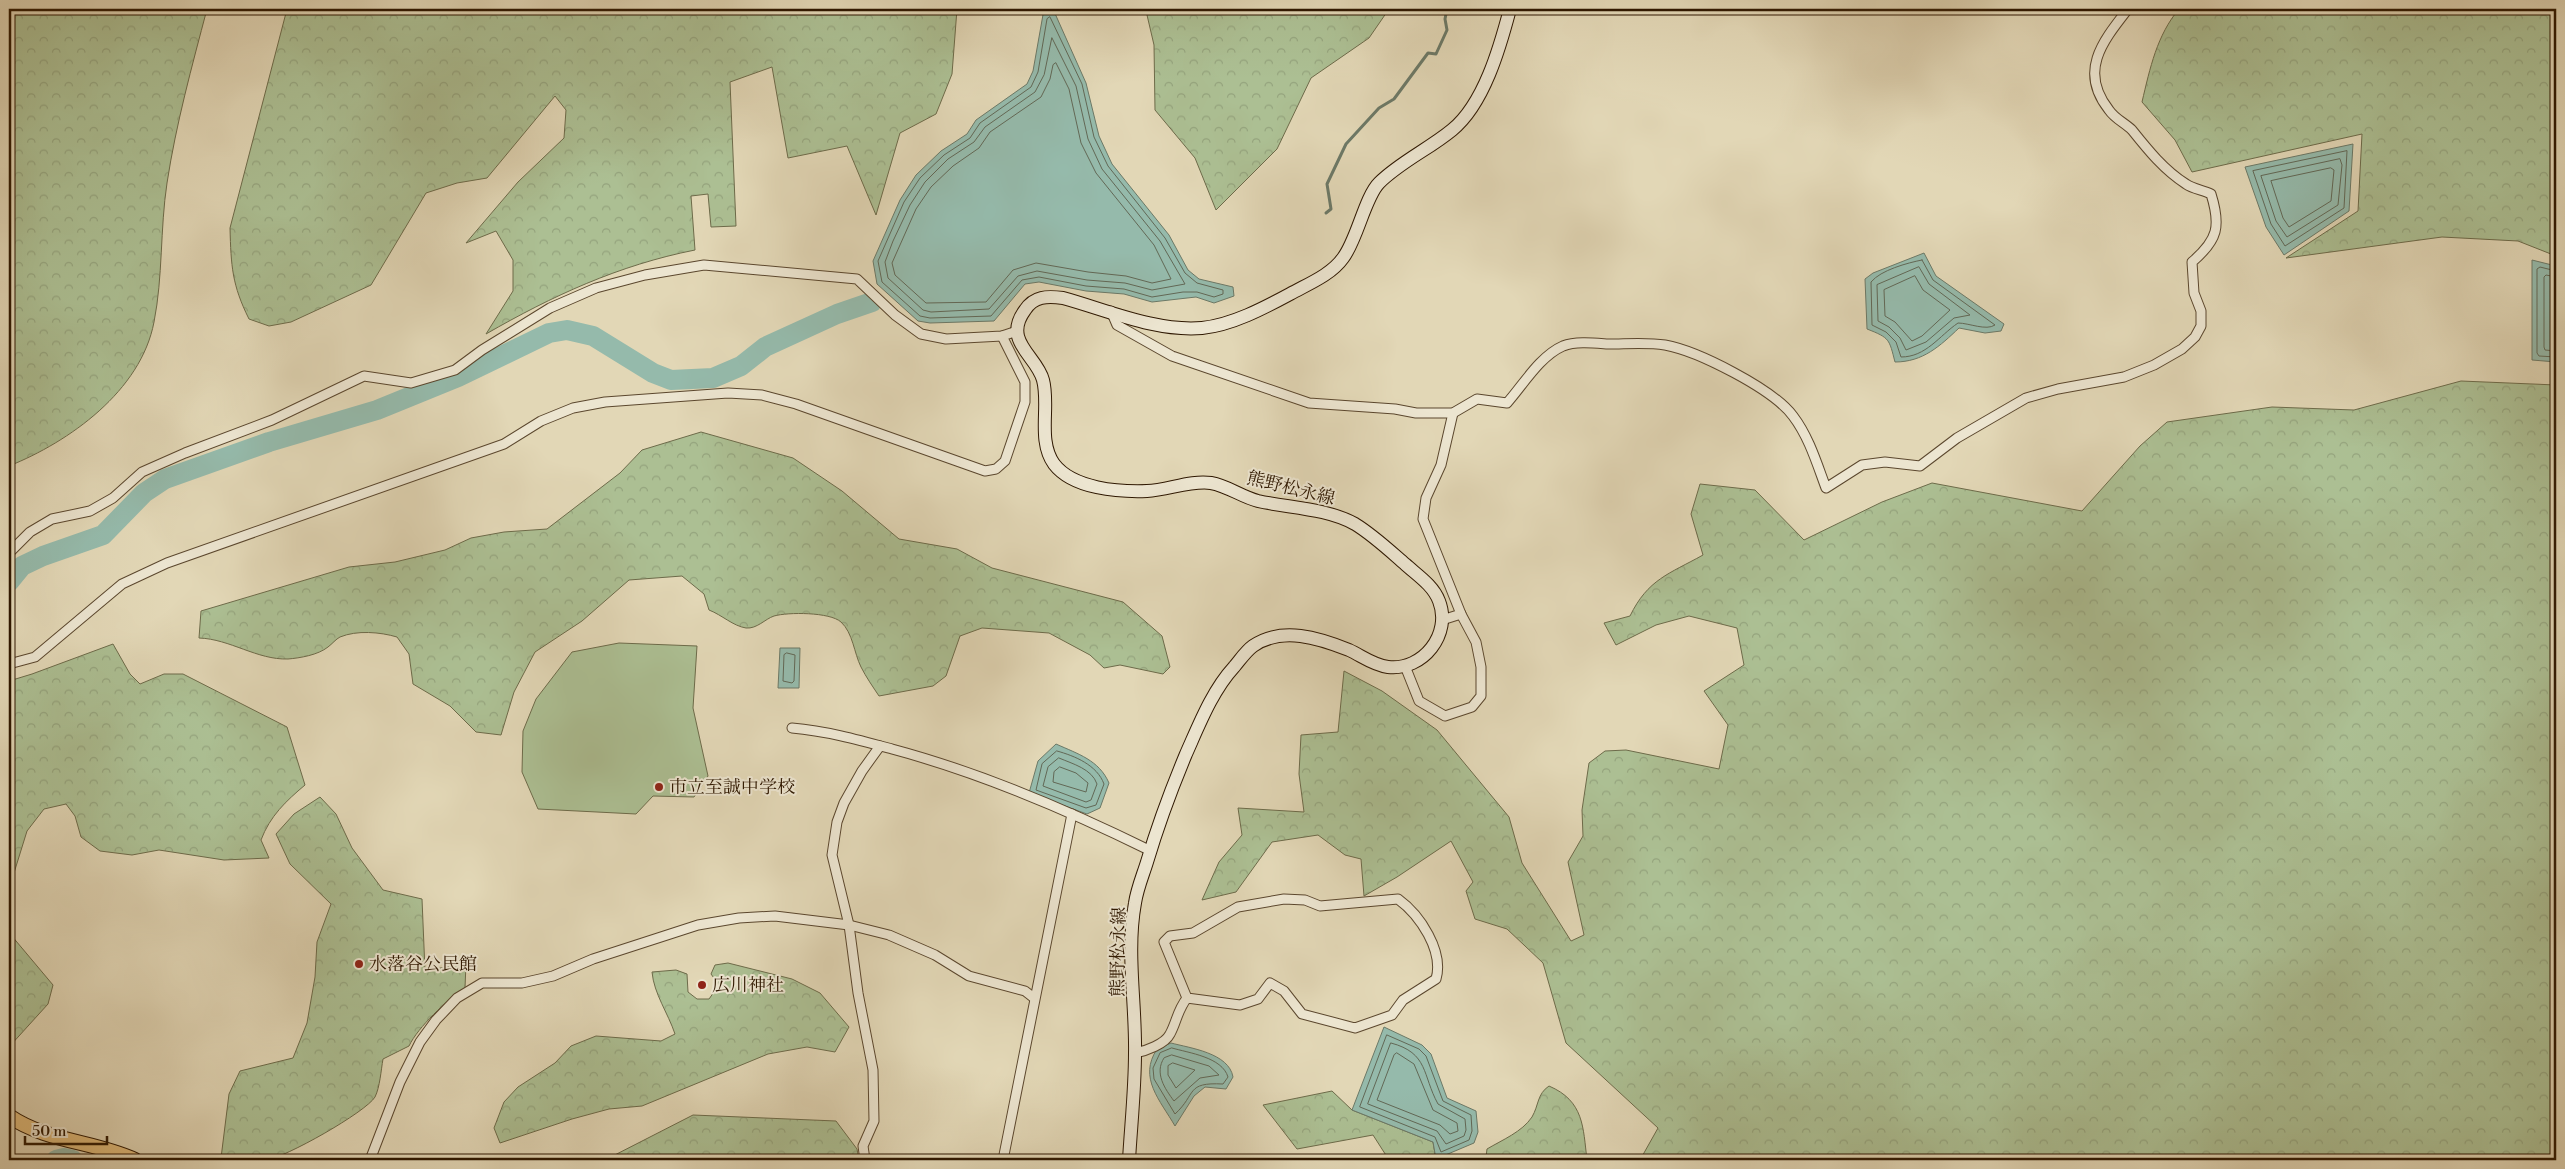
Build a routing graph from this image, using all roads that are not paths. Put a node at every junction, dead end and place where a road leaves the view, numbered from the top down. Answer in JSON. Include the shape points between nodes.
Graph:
{"nodes":[{"id":1,"x":1510,"y":9,"type":"edge"},
{"id":2,"x":2128,"y":9,"type":"edge"},
{"id":3,"x":1111,"y":311,"type":"junction"},
{"id":4,"x":1017,"y":331,"type":"junction"},
{"id":5,"x":1002,"y":336,"type":"junction"},
{"id":6,"x":1453,"y":413,"type":"junction"},
{"id":7,"x":9,"y":553,"type":"edge"},
{"id":8,"x":1461,"y":614,"type":"junction"},
{"id":9,"x":1442,"y":620,"type":"junction"},
{"id":10,"x":9,"y":664,"type":"edge"},
{"id":11,"x":1405,"y":666,"type":"junction"},
{"id":12,"x":792,"y":728,"type":"dead end"},
{"id":13,"x":880,"y":746,"type":"junction"},
{"id":14,"x":1072,"y":814,"type":"junction"},
{"id":15,"x":1151,"y":850,"type":"junction"},
{"id":16,"x":850,"y":925,"type":"junction"},
{"id":17,"x":1034,"y":998,"type":"junction"},
{"id":18,"x":1187,"y":998,"type":"junction"},
{"id":19,"x":1135,"y":1053,"type":"junction"},
{"id":20,"x":9,"y":1116,"type":"edge"},
{"id":21,"x":134,"y":1160,"type":"edge"},
{"id":22,"x":370,"y":1160,"type":"edge"},
{"id":23,"x":865,"y":1160,"type":"edge"},
{"id":24,"x":1003,"y":1160,"type":"edge"},
{"id":25,"x":1128,"y":1160,"type":"edge"}],
"edges":[{"from":1,"to":3,"type":"main road","via":[[1496,55],[1471,109],[1453,129],[1377,185],[1343,259],[1331,270],[1273,303],[1228,322],[1204,328],[1154,324]]},
{"from":2,"to":6,"type":"street","via":[[2104,39],[2095,61],[2095,83],[2110,111],[2163,167],[2187,185],[2211,194],[2217,216],[2216,235],[2192,262],[2201,326],[2182,349],[2124,377],[2026,398],[1957,438],[1920,466],[1885,462],[1862,465],[1826,488],[1802,430],[1771,394],[1706,360],[1663,345],[1583,343],[1564,346],[1536,369],[1508,403],[1477,399]]},
{"from":3,"to":4,"type":"main road","via":[[1047,296],[1034,300],[1024,310]]},
{"from":3,"to":6,"type":"street","via":[[1117,325],[1172,356],[1275,393],[1309,403],[1395,409],[1416,414]]},
{"from":4,"to":5,"type":"street"},
{"from":4,"to":9,"type":"main road","name":"熊野松永線","via":[[1028,358],[1043,378],[1047,445],[1054,463],[1073,479],[1090,487],[1146,491],[1207,482],[1254,500],[1321,512],[1354,524],[1386,547],[1433,590],[1440,604]]},
{"from":5,"to":7,"type":"street","via":[[946,339],[921,334],[895,315],[857,279],[704,265],[645,275],[596,288],[550,308],[455,370],[411,383],[364,376],[272,420],[185,453],[142,472],[113,498],[90,511],[52,519],[30,532]]},
{"from":5,"to":10,"type":"street","via":[[1025,382],[1025,402],[1004,461],[996,468],[986,471],[796,404],[762,396],[728,394],[581,406],[541,421],[504,444],[158,568],[122,584],[35,656]]},
{"from":6,"to":8,"type":"street","via":[[1442,465],[1426,498],[1423,519]]},
{"from":8,"to":9,"type":"street"},
{"from":8,"to":11,"type":"street","via":[[1476,642],[1481,667],[1481,696],[1472,708],[1446,716],[1419,701]]},
{"from":9,"to":11,"type":"main road","via":[[1439,636],[1431,649],[1420,660]]},
{"from":11,"to":15,"type":"main road","name":"熊野松永線","via":[[1373,663],[1334,645],[1299,635],[1274,636],[1252,646],[1227,674],[1205,712],[1167,800]]},
{"from":12,"to":13,"type":"street","via":[[830,733]]},
{"from":13,"to":14,"type":"street","via":[[950,765]]},
{"from":13,"to":16,"type":"street","via":[[853,786],[837,822],[832,855]]},
{"from":14,"to":15,"type":"street"},
{"from":14,"to":17,"type":"street"},
{"from":15,"to":19,"type":"main road","name":"熊野松永線","via":[[1135,902],[1132,942]]},
{"from":16,"to":17,"type":"street","via":[[889,935],[935,955],[969,976],[1026,991]]},
{"from":16,"to":22,"type":"street","via":[[775,916],[720,920],[593,959],[553,976],[522,983],[482,983],[457,998],[420,1042],[400,1082]]},
{"from":16,"to":23,"type":"street","via":[[858,993],[873,1070],[874,1120],[863,1146]]},
{"from":17,"to":24,"type":"street"},
{"from":18,"to":18,"type":"street","via":[[1240,1006],[1258,999],[1270,984],[1284,991],[1302,1014],[1355,1028],[1392,1015],[1403,1000],[1436,979],[1439,966],[1424,925],[1411,908],[1398,899],[1320,906],[1305,900],[1284,898],[1238,908],[1193,932],[1170,936],[1164,942]]},
{"from":18,"to":19,"type":"street","via":[[1178,1009],[1170,1036],[1147,1050]]},
{"from":19,"to":25,"type":"main road","name":"熊野松永線"},
{"from":20,"to":21,"type":"main road","via":[[46,1135]]}]}
